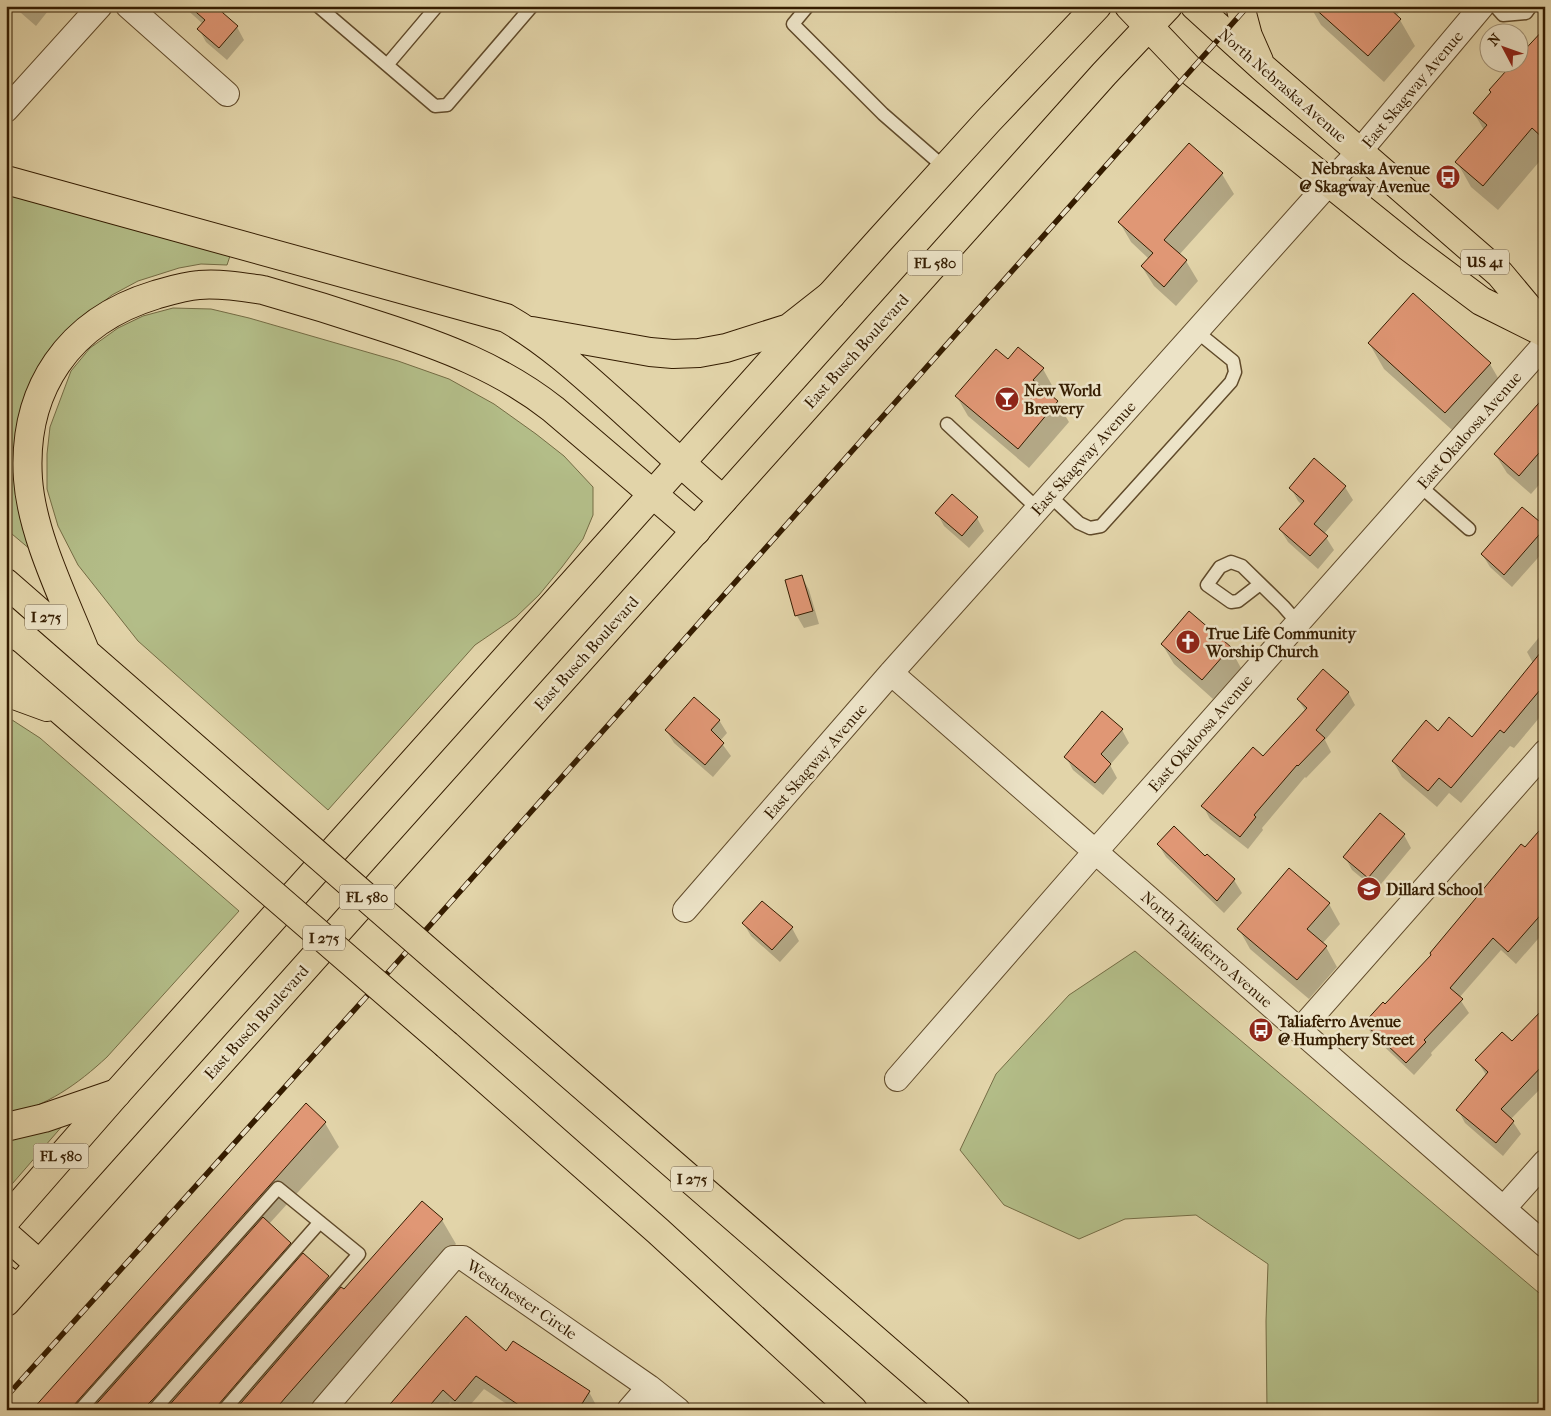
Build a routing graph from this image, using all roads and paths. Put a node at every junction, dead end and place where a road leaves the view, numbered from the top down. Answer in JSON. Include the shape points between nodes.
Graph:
{"nodes":[{"id":1,"x":100,"y":6,"type":"edge"},
{"id":2,"x":128,"y":6,"type":"edge"},
{"id":3,"x":318,"y":6,"type":"edge"},
{"id":4,"x":437,"y":6,"type":"edge"},
{"id":5,"x":532,"y":6,"type":"edge"},
{"id":6,"x":808,"y":6,"type":"edge"},
{"id":7,"x":1097,"y":6,"type":"edge"},
{"id":8,"x":1129,"y":6,"type":"edge"},
{"id":9,"x":1168,"y":6,"type":"edge"},
{"id":10,"x":1195,"y":6,"type":"edge"},
{"id":11,"x":1240,"y":6,"type":"edge"},
{"id":12,"x":1482,"y":6,"type":"edge"},
{"id":13,"x":1494,"y":6,"type":"edge"},
{"id":14,"x":1531,"y":6,"type":"edge"},
{"id":15,"x":1148,"y":27,"type":"junction"},
{"id":16,"x":386,"y":64,"type":"junction"},
{"id":17,"x":1262,"y":67,"type":"junction"},
{"id":18,"x":227,"y":94,"type":"dead end"},
{"id":19,"x":6,"y":110,"type":"edge"},
{"id":20,"x":1360,"y":152,"type":"junction"},
{"id":21,"x":945,"y":168,"type":"junction"},
{"id":22,"x":6,"y":180,"type":"edge"},
{"id":23,"x":1328,"y":183,"type":"junction"},
{"id":24,"x":831,"y":295,"type":"junction"},
{"id":25,"x":1545,"y":329,"type":"edge"},
{"id":26,"x":528,"y":330,"type":"junction"},
{"id":27,"x":1196,"y":331,"type":"junction"},
{"id":28,"x":1545,"y":333,"type":"edge"},
{"id":29,"x":1545,"y":344,"type":"edge"},
{"id":30,"x":947,"y":424,"type":"dead end"},
{"id":31,"x":681,"y":463,"type":"junction"},
{"id":32,"x":1420,"y":486,"type":"junction"},
{"id":33,"x":653,"y":494,"type":"junction"},
{"id":34,"x":723,"y":500,"type":"junction"},
{"id":35,"x":1044,"y":502,"type":"junction"},
{"id":36,"x":1469,"y":529,"type":"dead end"},
{"id":37,"x":696,"y":531,"type":"junction"},
{"id":38,"x":6,"y":583,"type":"edge"},
{"id":39,"x":1260,"y":584,"type":"dead end"},
{"id":40,"x":1298,"y":623,"type":"junction"},
{"id":41,"x":85,"y":651,"type":"junction"},
{"id":42,"x":6,"y":663,"type":"edge"},
{"id":43,"x":891,"y":674,"type":"junction"},
{"id":44,"x":6,"y":692,"type":"edge"},
{"id":45,"x":62,"y":712,"type":"junction"},
{"id":46,"x":1545,"y":752,"type":"edge"},
{"id":47,"x":1095,"y":852,"type":"junction"},
{"id":48,"x":685,"y":910,"type":"dead end"},
{"id":49,"x":1300,"y":1030,"type":"junction"},
{"id":50,"x":897,"y":1079,"type":"dead end"},
{"id":51,"x":117,"y":1093,"type":"junction"},
{"id":52,"x":6,"y":1127,"type":"edge"},
{"id":53,"x":1545,"y":1162,"type":"edge"},
{"id":54,"x":1504,"y":1208,"type":"junction"},
{"id":55,"x":6,"y":1220,"type":"edge"},
{"id":56,"x":320,"y":1222,"type":"junction"},
{"id":57,"x":6,"y":1235,"type":"edge"},
{"id":58,"x":1545,"y":1244,"type":"edge"},
{"id":59,"x":39,"y":1264,"type":"junction"},
{"id":60,"x":10,"y":1290,"type":"edge"},
{"id":61,"x":649,"y":1387,"type":"junction"},
{"id":62,"x":80,"y":1410,"type":"edge"},
{"id":63,"x":154,"y":1410,"type":"edge"},
{"id":64,"x":224,"y":1410,"type":"edge"},
{"id":65,"x":324,"y":1410,"type":"edge"},
{"id":66,"x":630,"y":1410,"type":"edge"},
{"id":67,"x":678,"y":1410,"type":"edge"},
{"id":68,"x":854,"y":1410,"type":"edge"},
{"id":69,"x":956,"y":1410,"type":"edge"}],
"edges":[{"from":1,"to":19,"type":"street"},
{"from":2,"to":18,"type":"street"},
{"from":3,"to":16,"type":"lane"},
{"from":4,"to":16,"type":"lane"},
{"from":5,"to":16,"type":"lane","via":[[447,105],[435,106]]},
{"from":6,"to":21,"type":"lane","via":[[793,24],[883,114]]},
{"from":7,"to":21,"type":"main road","number":"FL 580"},
{"from":8,"to":15,"type":"main road","number":"US 41"},
{"from":9,"to":15,"type":"main road","name":"East Busch Boulevard","number":"FL 580"},
{"from":10,"to":17,"type":"main road","name":"North Nebraska Avenue","number":"US 41"},
{"from":11,"to":17,"type":"main road","via":[[1248,36]]},
{"from":12,"to":20,"type":"street","name":"East Skagway Avenue"},
{"from":13,"to":14,"type":"lane","via":[[1503,15],[1526,13]]},
{"from":15,"to":23,"type":"main road","number":"US 41","via":[[1191,71]]},
{"from":15,"to":34,"type":"main road","name":"East Busch Boulevard","number":"FL 580"},
{"from":17,"to":20,"type":"main road","name":"North Nebraska Avenue","number":"US 41"},
{"from":20,"to":23,"type":"street","name":"East Skagway Avenue"},
{"from":20,"to":25,"type":"main road","name":"North Nebraska Avenue","number":"US 41","via":[[1500,274]]},
{"from":21,"to":24,"type":"main road","number":"FL 580"},
{"from":22,"to":26,"type":"main road","via":[[506,318]]},
{"from":23,"to":27,"type":"street","name":"East Skagway Avenue"},
{"from":23,"to":28,"type":"main road","number":"US 41","via":[[1481,301]]},
{"from":24,"to":26,"type":"main road","via":[[788,328],[734,346],[698,353],[650,352]]},
{"from":24,"to":31,"type":"main road","number":"FL 580"},
{"from":26,"to":31,"type":"main road"},
{"from":27,"to":35,"type":"street","name":"East Skagway Avenue"},
{"from":27,"to":35,"type":"lane","via":[[1232,361],[1235,372],[1231,382],[1101,526],[1090,528]]},
{"from":29,"to":32,"type":"street","name":"East Okaloosa Avenue"},
{"from":30,"to":35,"type":"lane"},
{"from":31,"to":33,"type":"main road","number":"FL 580"},
{"from":31,"to":34,"type":"main road"},
{"from":32,"to":36,"type":"lane"},
{"from":32,"to":40,"type":"street","name":"East Okaloosa Avenue"},
{"from":33,"to":37,"type":"main road"},
{"from":33,"to":41,"type":"main road","via":[[534,394],[481,363],[263,290],[199,285],[173,290],[118,309],[79,336],[48,378],[32,424],[28,469],[32,507],[56,580]]},
{"from":33,"to":51,"type":"main road","number":"FL 580"},
{"from":34,"to":37,"type":"main road","name":"East Busch Boulevard","number":"FL 580"},
{"from":35,"to":43,"type":"street","name":"East Skagway Avenue"},
{"from":37,"to":59,"type":"main road","name":"East Busch Boulevard","number":"FL 580"},
{"from":38,"to":41,"type":"main road","number":"I 275"},
{"from":39,"to":40,"type":"lane"},
{"from":40,"to":47,"type":"street","name":"East Okaloosa Avenue"},
{"from":41,"to":69,"type":"main road","number":"I 275","bridge":true},
{"from":42,"to":45,"type":"main road","number":"I 275"},
{"from":43,"to":47,"type":"street","name":"North Taliaferro Avenue"},
{"from":43,"to":48,"type":"street","name":"East Skagway Avenue"},
{"from":44,"to":45,"type":"main road"},
{"from":45,"to":68,"type":"main road","number":"I 275","bridge":true,"via":[[447,1045]]},
{"from":46,"to":49,"type":"street"},
{"from":47,"to":49,"type":"street","name":"North Taliaferro Avenue"},
{"from":47,"to":50,"type":"street","name":"East Okaloosa Avenue"},
{"from":49,"to":54,"type":"street","name":"North Taliaferro Avenue"},
{"from":51,"to":52,"type":"main road","via":[[44,1118]]},
{"from":51,"to":55,"type":"main road","number":"FL 580"},
{"from":53,"to":54,"type":"street"},
{"from":54,"to":58,"type":"street","name":"North Taliaferro Avenue"},
{"from":56,"to":62,"type":"lane","via":[[278,1188]]},
{"from":56,"to":63,"type":"lane"},
{"from":56,"to":64,"type":"lane","via":[[359,1254]]},
{"from":57,"to":59,"type":"main road"},
{"from":59,"to":60,"type":"main road","name":"East Busch Boulevard","number":"FL 580"},
{"from":61,"to":65,"type":"street","name":"Westchester Circle","via":[[463,1258],[453,1258]]},
{"from":61,"to":66,"type":"street"},
{"from":61,"to":67,"type":"street","name":"Westchester Circle"}]}
